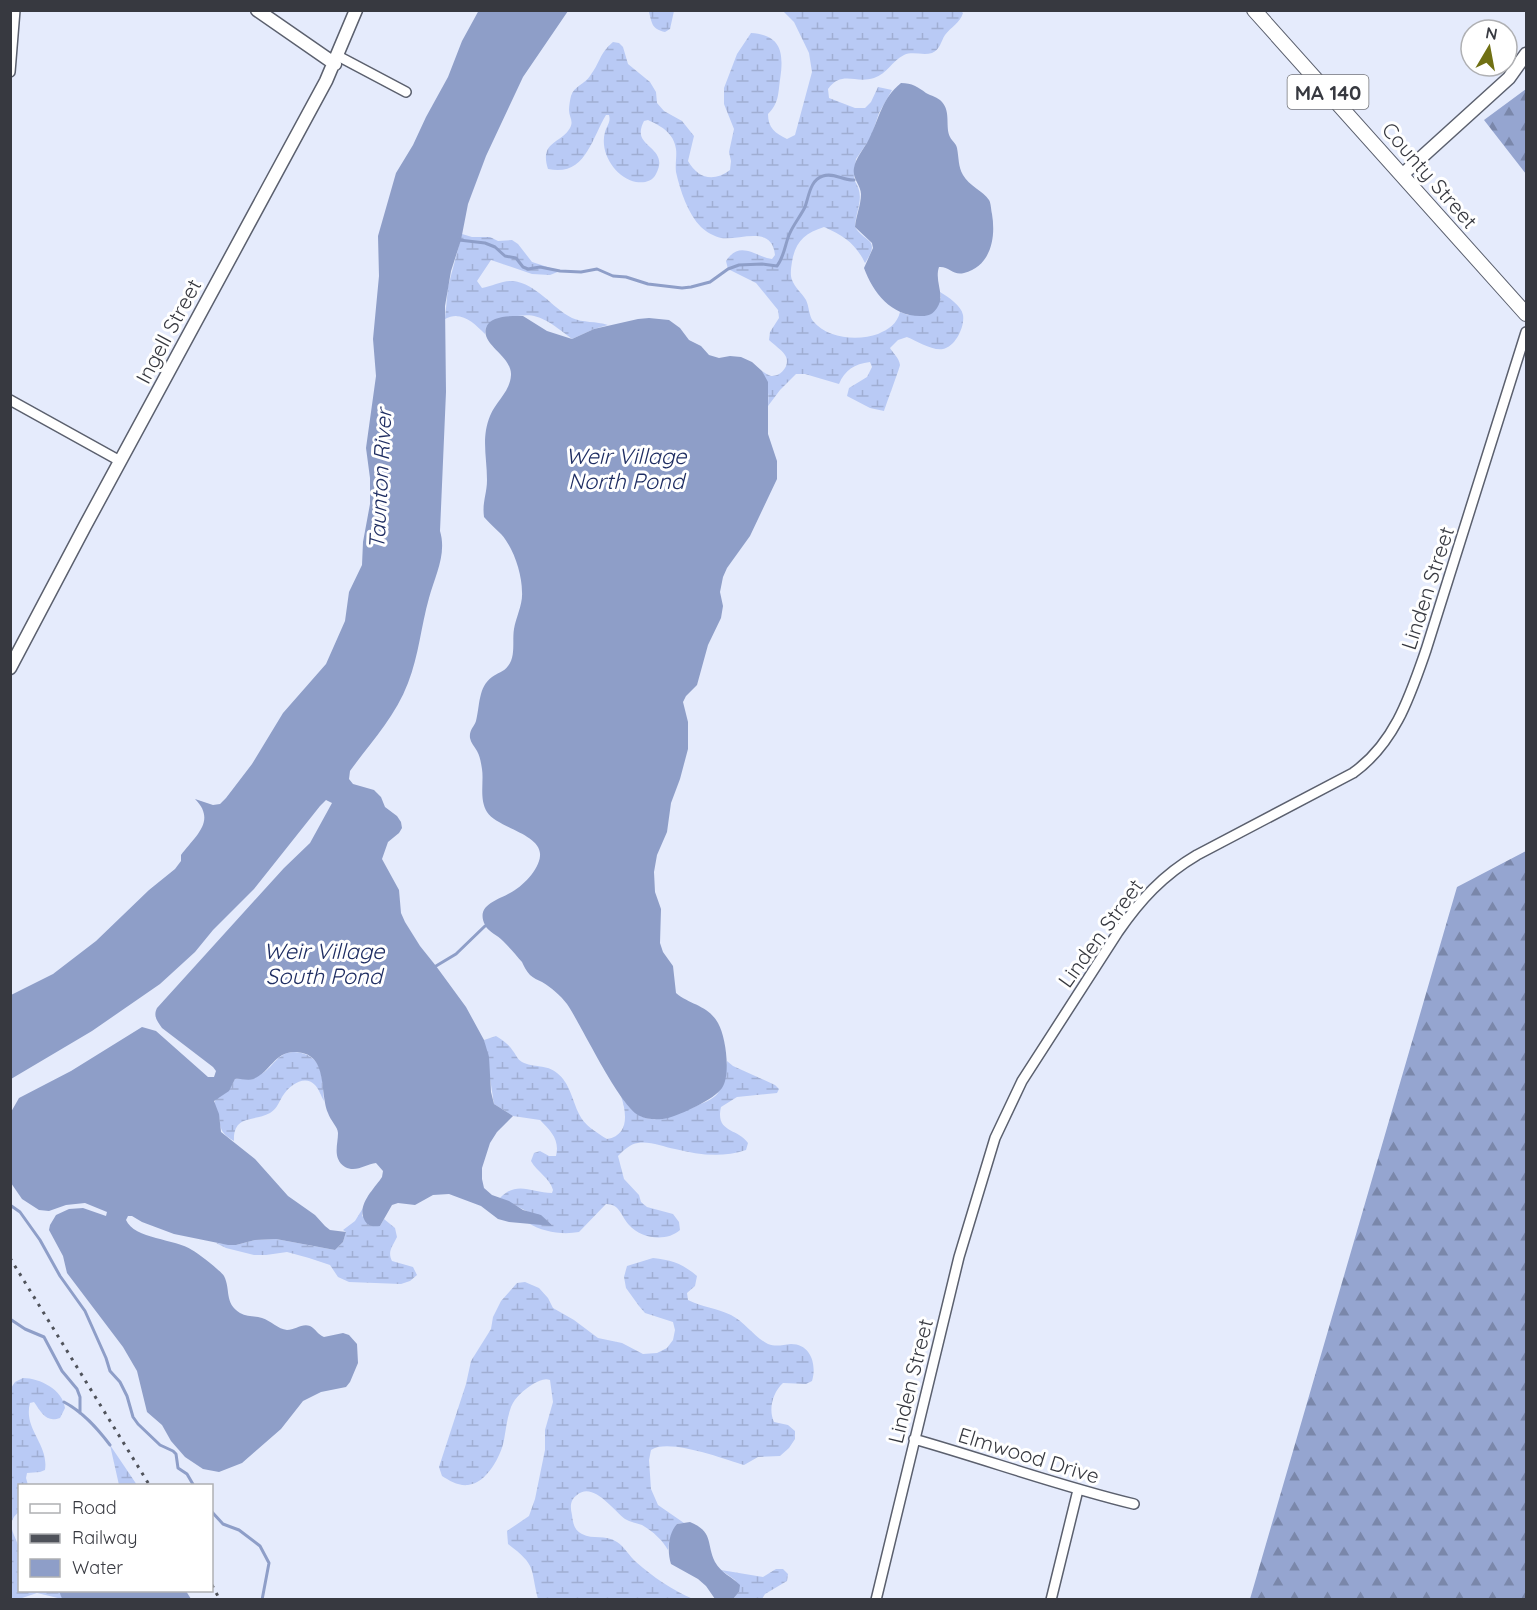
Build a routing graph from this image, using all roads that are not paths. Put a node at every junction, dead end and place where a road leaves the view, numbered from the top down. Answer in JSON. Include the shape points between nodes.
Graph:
{"nodes":[{"id":1,"x":15,"y":10,"type":"edge"},
{"id":2,"x":257,"y":10,"type":"edge"},
{"id":3,"x":356,"y":10,"type":"edge"},
{"id":4,"x":1254,"y":10,"type":"edge"},
{"id":5,"x":1527,"y":54,"type":"edge"},
{"id":6,"x":336,"y":60,"type":"junction"},
{"id":7,"x":10,"y":72,"type":"edge"},
{"id":8,"x":406,"y":92,"type":"dead end"},
{"id":9,"x":1402,"y":175,"type":"junction"},
{"id":10,"x":1527,"y":314,"type":"edge"},
{"id":11,"x":1527,"y":332,"type":"edge"},
{"id":12,"x":10,"y":400,"type":"edge"},
{"id":13,"x":120,"y":461,"type":"junction"},
{"id":14,"x":10,"y":668,"type":"edge"},
{"id":15,"x":914,"y":1439,"type":"junction"},
{"id":16,"x":1078,"y":1490,"type":"junction"},
{"id":17,"x":1134,"y":1504,"type":"dead end"},
{"id":18,"x":876,"y":1599,"type":"edge"},
{"id":19,"x":1051,"y":1599,"type":"edge"}],
"edges":[{"from":1,"to":7,"type":"street"},
{"from":2,"to":6,"type":"street"},
{"from":3,"to":6,"type":"street","name":"Ingell Street"},
{"from":4,"to":9,"type":"main road","name":"County Street","number":"MA 140"},
{"from":5,"to":9,"type":"street","via":[[1509,78]]},
{"from":6,"to":8,"type":"street"},
{"from":6,"to":13,"type":"street","name":"Ingell Street"},
{"from":9,"to":10,"type":"main road","name":"County Street","number":"MA 140"},
{"from":11,"to":15,"type":"street","name":"Linden Street","via":[[1431,636],[1410,697],[1390,734],[1372,758],[1353,773],[1182,864],[1151,890],[1118,932],[1018,1088],[1002,1121],[976,1197]]},
{"from":12,"to":13,"type":"street"},
{"from":13,"to":14,"type":"street","name":"Ingell Street"},
{"from":15,"to":16,"type":"street","name":"Elmwood Drive"},
{"from":15,"to":18,"type":"street","name":"Linden Street"},
{"from":16,"to":17,"type":"street","name":"Elmwood Drive"},
{"from":16,"to":19,"type":"street"}]}
